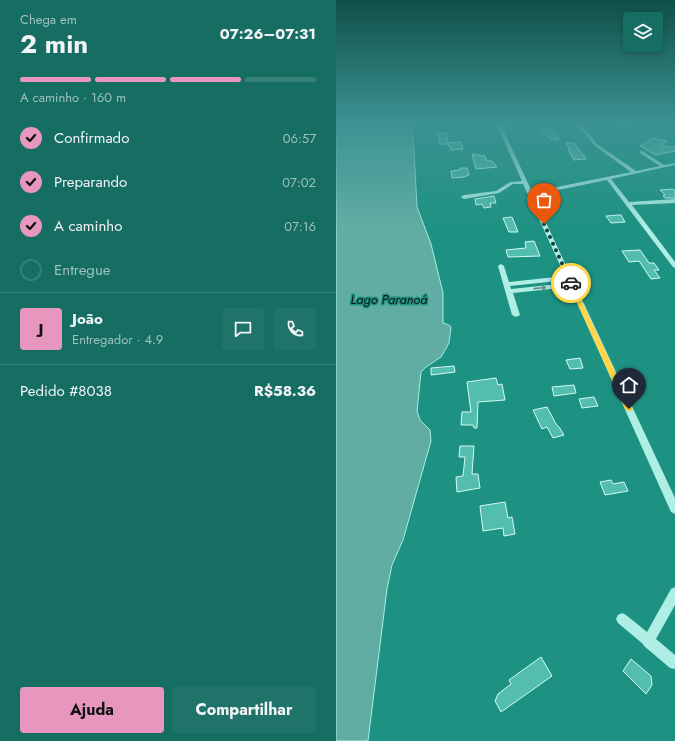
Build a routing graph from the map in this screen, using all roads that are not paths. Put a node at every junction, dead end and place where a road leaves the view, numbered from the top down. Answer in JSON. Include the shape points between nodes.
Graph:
{"nodes":[{"id":1,"x":513,"y":158,"type":"edge"},
{"id":2,"x":614,"y":158,"type":"edge"},
{"id":3,"x":650,"y":158,"type":"edge"},
{"id":4,"x":675,"y":164,"type":"edge"},
{"id":5,"x":663,"y":166,"type":"junction"},
{"id":6,"x":635,"y":172,"type":"junction"},
{"id":7,"x":608,"y":178,"type":"junction"},
{"id":8,"x":524,"y":182,"type":"junction"},
{"id":9,"x":530,"y":194,"type":"junction"},
{"id":10,"x":464,"y":197,"type":"dead end"},
{"id":11,"x":675,"y":200,"type":"edge"},
{"id":12,"x":628,"y":204,"type":"junction"},
{"id":13,"x":501,"y":266,"type":"dead end"},
{"id":14,"x":675,"y":266,"type":"edge"},
{"id":15,"x":570,"y":282,"type":"junction"},
{"id":16,"x":508,"y":288,"type":"junction"},
{"id":17,"x":516,"y":315,"type":"dead end"},
{"id":18,"x":675,"y":509,"type":"edge"},
{"id":19,"x":675,"y":593,"type":"edge"},
{"id":20,"x":622,"y":619,"type":"dead end"},
{"id":21,"x":648,"y":642,"type":"junction"},
{"id":22,"x":675,"y":663,"type":"edge"}],
"edges":[{"from":1,"to":8,"type":"street"},
{"from":2,"to":6,"type":"street"},
{"from":3,"to":5,"type":"street"},
{"from":4,"to":5,"type":"street"},
{"from":5,"to":6,"type":"street"},
{"from":6,"to":7,"type":"street"},
{"from":7,"to":9,"type":"street"},
{"from":7,"to":12,"type":"street"},
{"from":8,"to":9,"type":"street"},
{"from":8,"to":10,"type":"street","via":[[512,183],[497,192]]},
{"from":9,"to":15,"type":"street"},
{"from":11,"to":12,"type":"street"},
{"from":12,"to":14,"type":"street"},
{"from":13,"to":16,"type":"street"},
{"from":15,"to":16,"type":"street"},
{"from":15,"to":18,"type":"street"},
{"from":16,"to":17,"type":"street"},
{"from":19,"to":21,"type":"street"},
{"from":20,"to":21,"type":"street"},
{"from":21,"to":22,"type":"street"}]}
